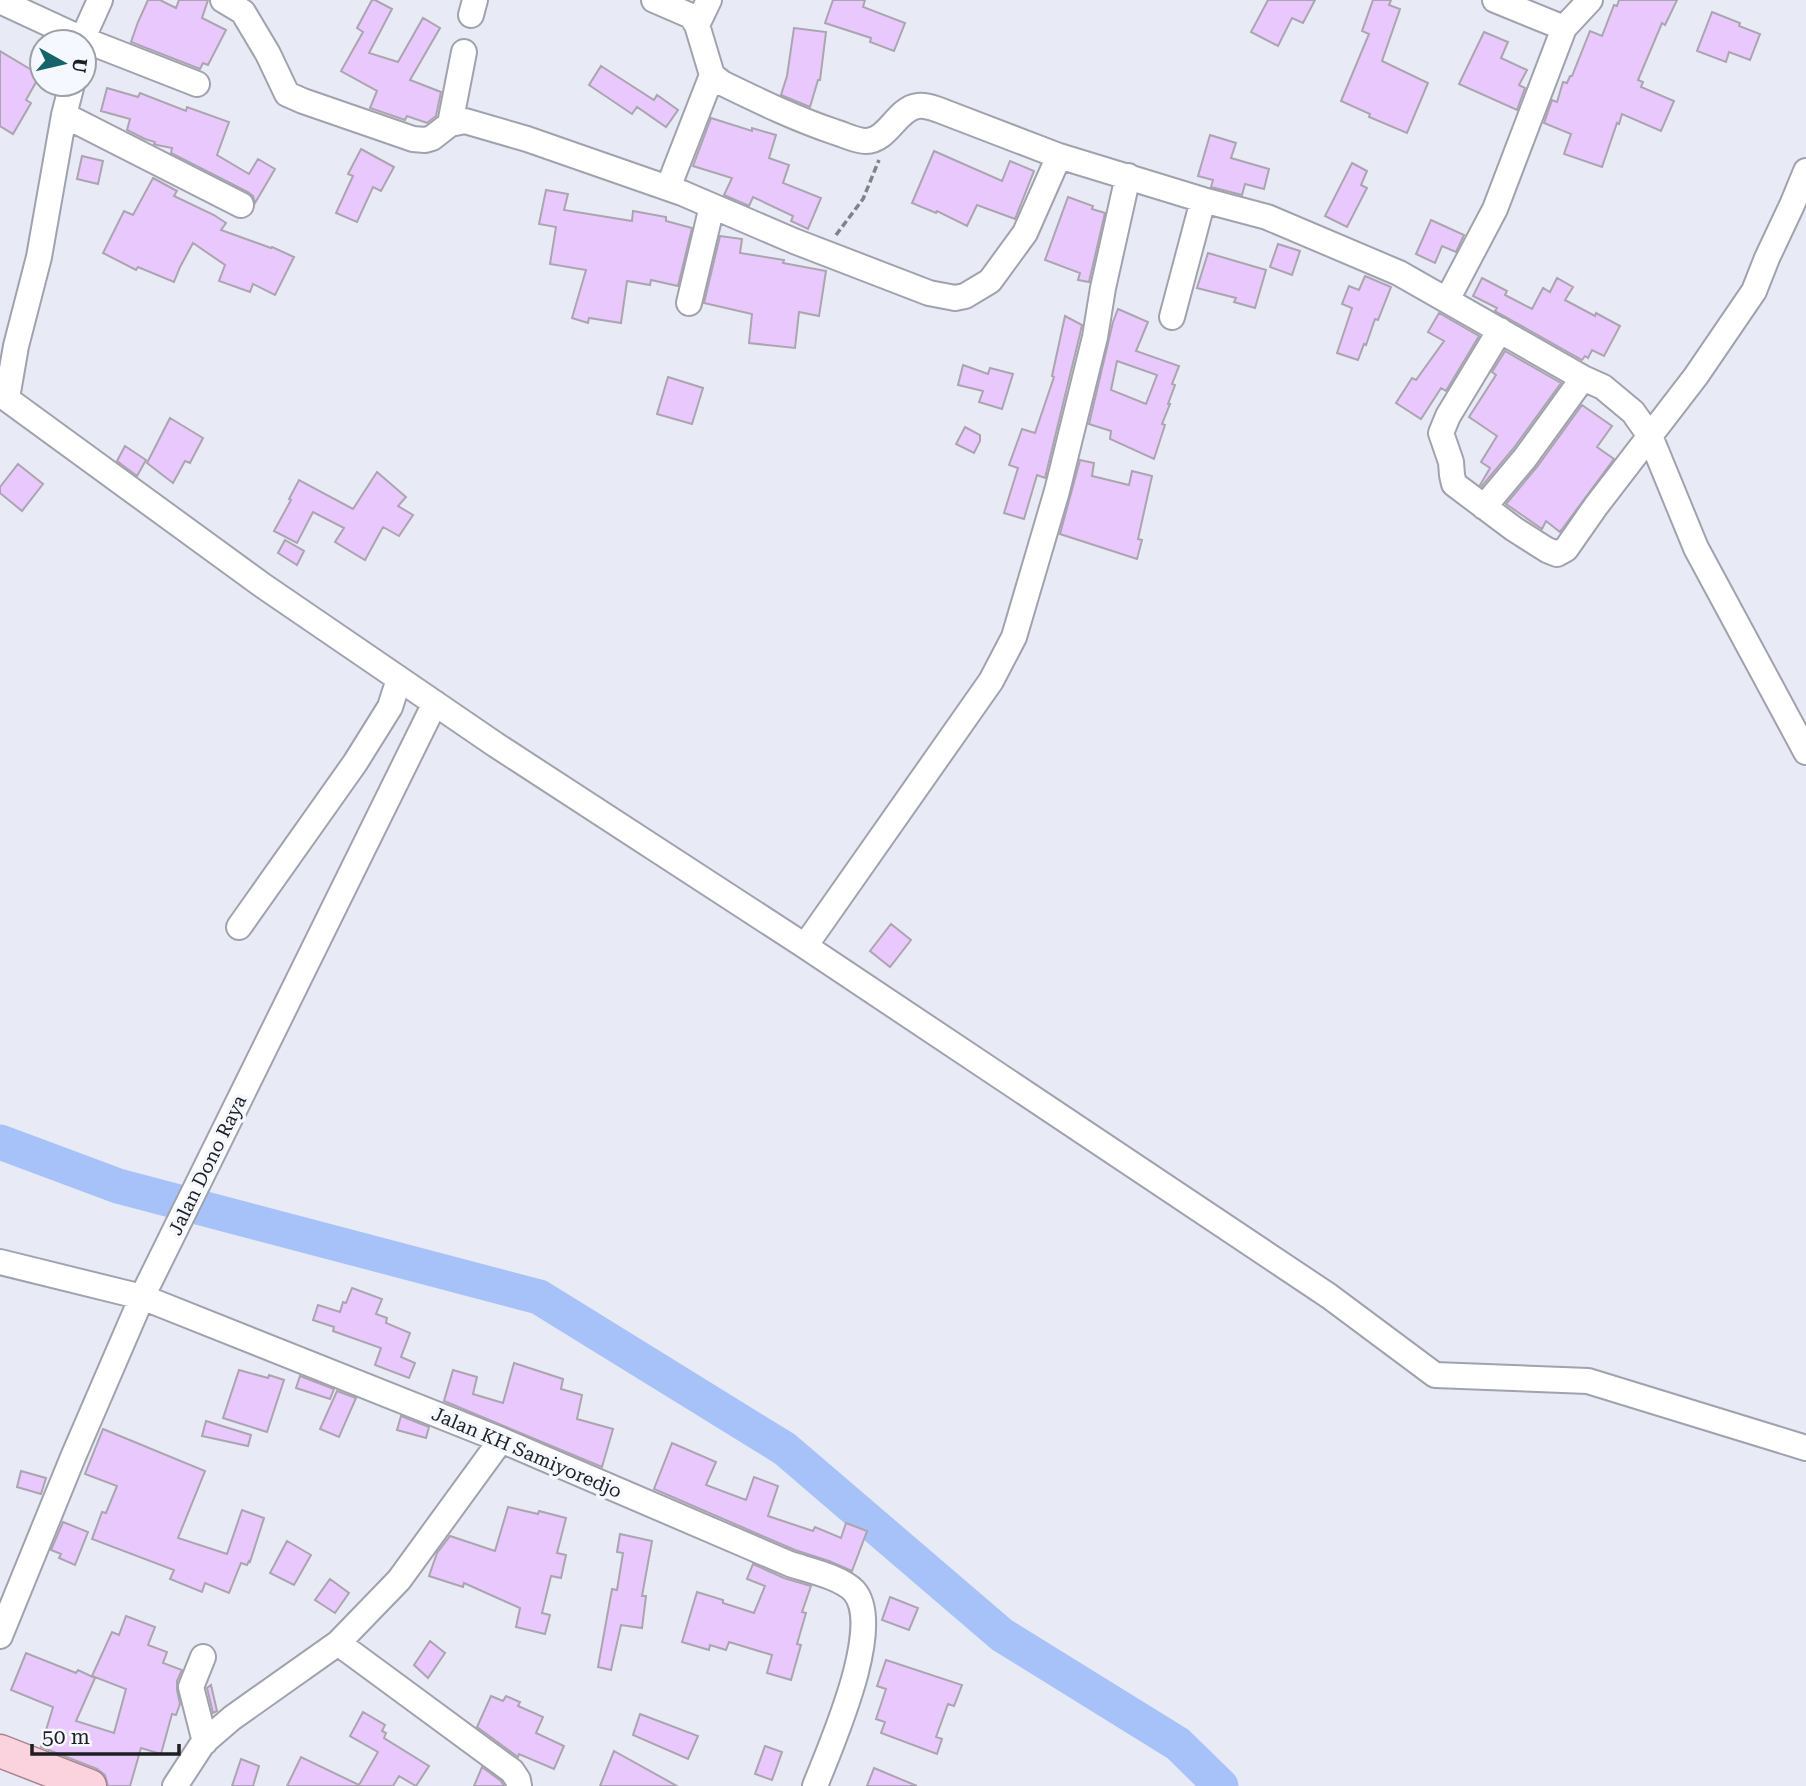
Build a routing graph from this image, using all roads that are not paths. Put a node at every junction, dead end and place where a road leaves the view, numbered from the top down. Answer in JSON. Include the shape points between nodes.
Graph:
{"nodes":[{"id":1,"x":100,"y":0,"type":"edge"},
{"id":2,"x":223,"y":0,"type":"edge"},
{"id":3,"x":654,"y":0,"type":"edge"},
{"id":4,"x":709,"y":0,"type":"edge"},
{"id":5,"x":1495,"y":0,"type":"edge"},
{"id":6,"x":1590,"y":0,"type":"edge"},
{"id":7,"x":0,"y":1,"type":"edge"},
{"id":8,"x":697,"y":25,"type":"junction"},
{"id":9,"x":57,"y":28,"type":"edge"},
{"id":10,"x":87,"y":28,"type":"edge"},
{"id":11,"x":1564,"y":28,"type":"junction"},
{"id":12,"x":98,"y":46,"type":"edge"},
{"id":13,"x":464,"y":52,"type":"dead end"},
{"id":14,"x":712,"y":75,"type":"junction"},
{"id":15,"x":197,"y":84,"type":"dead end"},
{"id":16,"x":68,"y":98,"type":"edge"},
{"id":17,"x":64,"y":115,"type":"junction"},
{"id":18,"x":450,"y":124,"type":"junction"},
{"id":19,"x":1059,"y":156,"type":"junction"},
{"id":20,"x":1806,"y":171,"type":"edge"},
{"id":21,"x":1128,"y":176,"type":"junction"},
{"id":22,"x":668,"y":188,"type":"junction"},
{"id":23,"x":1203,"y":200,"type":"junction"},
{"id":24,"x":240,"y":205,"type":"dead end"},
{"id":25,"x":712,"y":206,"type":"junction"},
{"id":26,"x":1447,"y":300,"type":"junction"},
{"id":27,"x":689,"y":303,"type":"dead end"},
{"id":28,"x":1172,"y":317,"type":"dead end"},
{"id":29,"x":1500,"y":330,"type":"junction"},
{"id":30,"x":1583,"y":378,"type":"junction"},
{"id":31,"x":3,"y":396,"type":"edge"},
{"id":32,"x":1650,"y":436,"type":"junction"},
{"id":33,"x":1484,"y":508,"type":"junction"},
{"id":34,"x":399,"y":679,"type":"junction"},
{"id":35,"x":435,"y":704,"type":"junction"},
{"id":36,"x":1806,"y":752,"type":"edge"},
{"id":37,"x":239,"y":927,"type":"dead end"},
{"id":38,"x":805,"y":946,"type":"junction"},
{"id":39,"x":0,"y":1262,"type":"edge"},
{"id":40,"x":142,"y":1297,"type":"junction"},
{"id":41,"x":501,"y":1440,"type":"junction"},
{"id":42,"x":1806,"y":1448,"type":"edge"},
{"id":43,"x":0,"y":1636,"type":"edge"},
{"id":44,"x":338,"y":1643,"type":"junction"},
{"id":45,"x":203,"y":1657,"type":"dead end"},
{"id":46,"x":205,"y":1742,"type":"junction"},
{"id":47,"x":0,"y":1751,"type":"edge"},
{"id":48,"x":90,"y":1786,"type":"edge"},
{"id":49,"x":175,"y":1786,"type":"edge"},
{"id":50,"x":519,"y":1786,"type":"edge"},
{"id":51,"x":815,"y":1786,"type":"edge"}],
"edges":[{"from":1,"to":10,"type":"street"},
{"from":2,"to":18,"type":"street","via":[[243,12],[287,94],[413,139],[432,138]]},
{"from":3,"to":8,"type":"street","via":[[691,16]]},
{"from":4,"to":8,"type":"street"},
{"from":5,"to":11,"type":"street"},
{"from":6,"to":11,"type":"street"},
{"from":7,"to":9,"type":"street"},
{"from":8,"to":14,"type":"street"},
{"from":11,"to":26,"type":"street","via":[[1495,209]]},
{"from":12,"to":15,"type":"street"},
{"from":13,"to":18,"type":"street"},
{"from":14,"to":19,"type":"street","via":[[794,117],[857,139],[874,139],[908,109],[925,106]]},
{"from":14,"to":22,"type":"street"},
{"from":16,"to":17,"type":"street"},
{"from":17,"to":24,"type":"street"},
{"from":17,"to":31,"type":"street","via":[[39,257]]},
{"from":18,"to":22,"type":"street","via":[[465,121],[527,139]]},
{"from":19,"to":21,"type":"street"},
{"from":19,"to":25,"type":"street","via":[[1026,233],[990,281],[955,298],[929,293],[822,253]]},
{"from":20,"to":32,"type":"street","via":[[1754,291]]},
{"from":21,"to":23,"type":"street"},
{"from":21,"to":38,"type":"street","via":[[1057,491],[1014,636],[991,681]]},
{"from":22,"to":25,"type":"street"},
{"from":23,"to":26,"type":"street","via":[[1267,217],[1399,272]]},
{"from":23,"to":28,"type":"street"},
{"from":25,"to":27,"type":"street"},
{"from":26,"to":29,"type":"street"},
{"from":29,"to":30,"type":"street"},
{"from":29,"to":33,"type":"street","via":[[1441,433],[1454,484]]},
{"from":30,"to":32,"type":"street","via":[[1603,387],[1633,412]]},
{"from":30,"to":33,"type":"street"},
{"from":31,"to":34,"type":"street"},
{"from":32,"to":33,"type":"street","via":[[1566,549],[1557,554]]},
{"from":32,"to":36,"type":"street","via":[[1696,548]]},
{"from":34,"to":35,"type":"street"},
{"from":34,"to":37,"type":"street","via":[[390,707],[355,763]]},
{"from":35,"to":38,"type":"street"},
{"from":35,"to":40,"type":"street","name":"Jalan Dono Raya"},
{"from":38,"to":42,"type":"street","via":[[1317,1288],[1435,1375],[1588,1381]]},
{"from":39,"to":40,"type":"street","name":"Jalan KH Samiyoredjo"},
{"from":40,"to":41,"type":"street","name":"Jalan KH Samiyoredjo"},
{"from":40,"to":43,"type":"street","name":"Jalan Dono Raya"},
{"from":41,"to":44,"type":"street","via":[[399,1580]]},
{"from":41,"to":51,"type":"street","name":"Jalan KH Samiyoredjo","via":[[852,1590],[861,1602],[862,1645],[844,1713]]},
{"from":44,"to":46,"type":"street"},
{"from":44,"to":50,"type":"street","via":[[512,1771]]},
{"from":45,"to":46,"type":"street","via":[[191,1687]]},
{"from":46,"to":49,"type":"street"},
{"from":47,"to":48,"type":"main road"}]}
